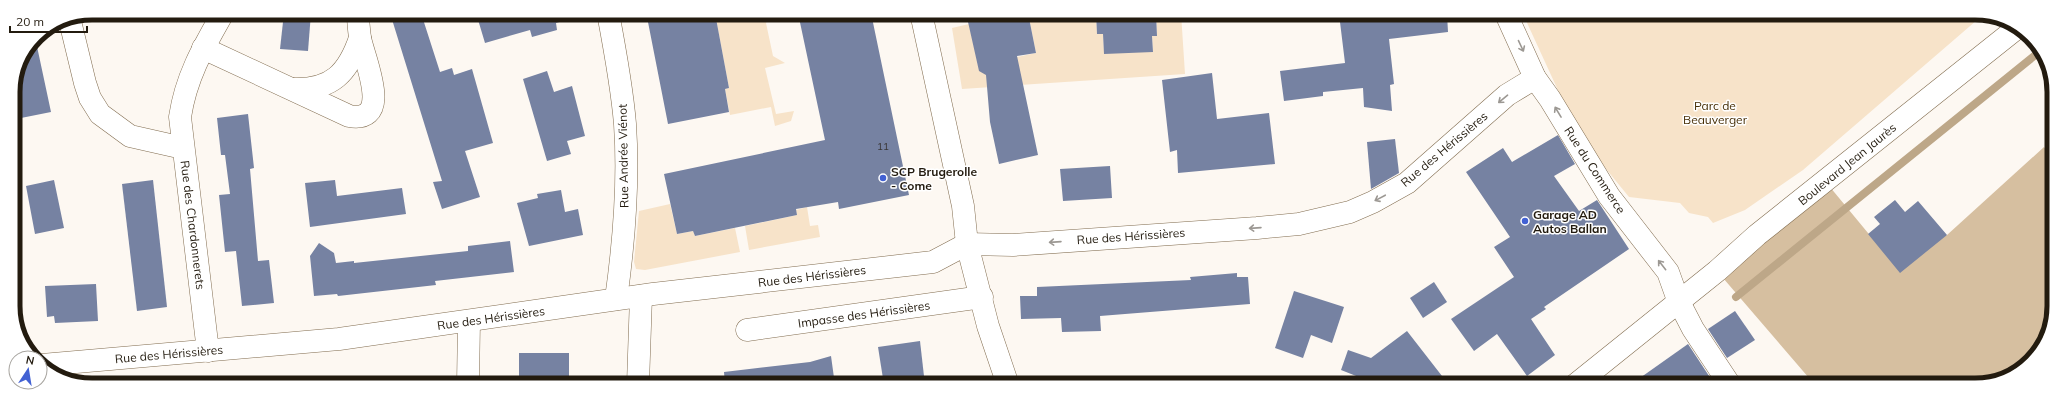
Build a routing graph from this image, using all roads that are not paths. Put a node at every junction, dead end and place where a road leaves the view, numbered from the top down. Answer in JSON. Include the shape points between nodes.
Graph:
{"nodes":[{"id":1,"x":219,"y":20,"type":"edge"},
{"id":2,"x":359,"y":20,"type":"edge"},
{"id":3,"x":609,"y":20,"type":"edge"},
{"id":4,"x":923,"y":20,"type":"edge"},
{"id":5,"x":1509,"y":20,"type":"edge"},
{"id":6,"x":71,"y":23,"type":"edge"},
{"id":7,"x":2013,"y":31,"type":"edge"},
{"id":8,"x":360,"y":38,"type":"junction"},
{"id":9,"x":203,"y":48,"type":"junction"},
{"id":10,"x":1535,"y":78,"type":"junction"},
{"id":11,"x":292,"y":89,"type":"junction"},
{"id":12,"x":183,"y":148,"type":"junction"},
{"id":13,"x":967,"y":244,"type":"junction"},
{"id":14,"x":641,"y":296,"type":"junction"},
{"id":15,"x":982,"y":297,"type":"junction"},
{"id":16,"x":616,"y":300,"type":"junction"},
{"id":17,"x":1678,"y":300,"type":"junction"},
{"id":18,"x":469,"y":321,"type":"junction"},
{"id":19,"x":747,"y":330,"type":"dead end"},
{"id":20,"x":208,"y":351,"type":"junction"},
{"id":21,"x":50,"y":364,"type":"edge"},
{"id":22,"x":468,"y":378,"type":"edge"},
{"id":23,"x":638,"y":378,"type":"edge"},
{"id":24,"x":1006,"y":378,"type":"edge"},
{"id":25,"x":1583,"y":378,"type":"edge"},
{"id":26,"x":1725,"y":378,"type":"edge"}],
"edges":[{"from":1,"to":9,"type":"street"},
{"from":2,"to":8,"type":"street"},
{"from":3,"to":16,"type":"street","name":"Rue Andrée Viénot","via":[[625,124],[626,187]]},
{"from":4,"to":13,"type":"street","via":[[964,206]]},
{"from":5,"to":10,"type":"street","name":"Rue du Commerce","one_way":true},
{"from":6,"to":12,"type":"street","name":"Rue des Chardonnerets","via":[[85,84],[100,114],[130,136]]},
{"from":7,"to":17,"type":"street","name":"Boulevard Jean Jaurès"},
{"from":8,"to":11,"type":"street","via":[[346,68],[332,81],[320,87]]},
{"from":8,"to":11,"type":"street","via":[[373,85],[372,107],[366,115],[360,118],[349,116]]},
{"from":9,"to":11,"type":"street"},
{"from":9,"to":12,"type":"street","via":[[183,94],[180,117]]},
{"from":10,"to":13,"type":"street","name":"Rue des Hérissières","one_way":true,"via":[[1508,95],[1407,182],[1350,212],[1298,224],[1257,228],[1013,245]]},
{"from":17,"to":10,"type":"street","name":"Rue du Commerce","one_way":true,"via":[[1668,272],[1609,196]]},
{"from":12,"to":20,"type":"street","name":"Rue des Chardonnerets"},
{"from":13,"to":14,"type":"street","name":"Rue des Hérissières","via":[[933,262]]},
{"from":13,"to":15,"type":"street"},
{"from":14,"to":16,"type":"street","name":"Rue des Hérissières"},
{"from":14,"to":23,"type":"street"},
{"from":15,"to":19,"type":"street","name":"Impasse des Hérissières"},
{"from":15,"to":24,"type":"street","via":[[988,326]]},
{"from":16,"to":18,"type":"street","name":"Rue des Hérissières"},
{"from":17,"to":25,"type":"street","name":"Boulevard Jean Jaurès"},
{"from":17,"to":26,"type":"street","name":"Rue du Commerce","via":[[1693,329]]},
{"from":18,"to":20,"type":"street","name":"Rue des Hérissières","via":[[339,339]]},
{"from":18,"to":22,"type":"street"},
{"from":20,"to":21,"type":"street","name":"Rue des Hérissières"}]}
